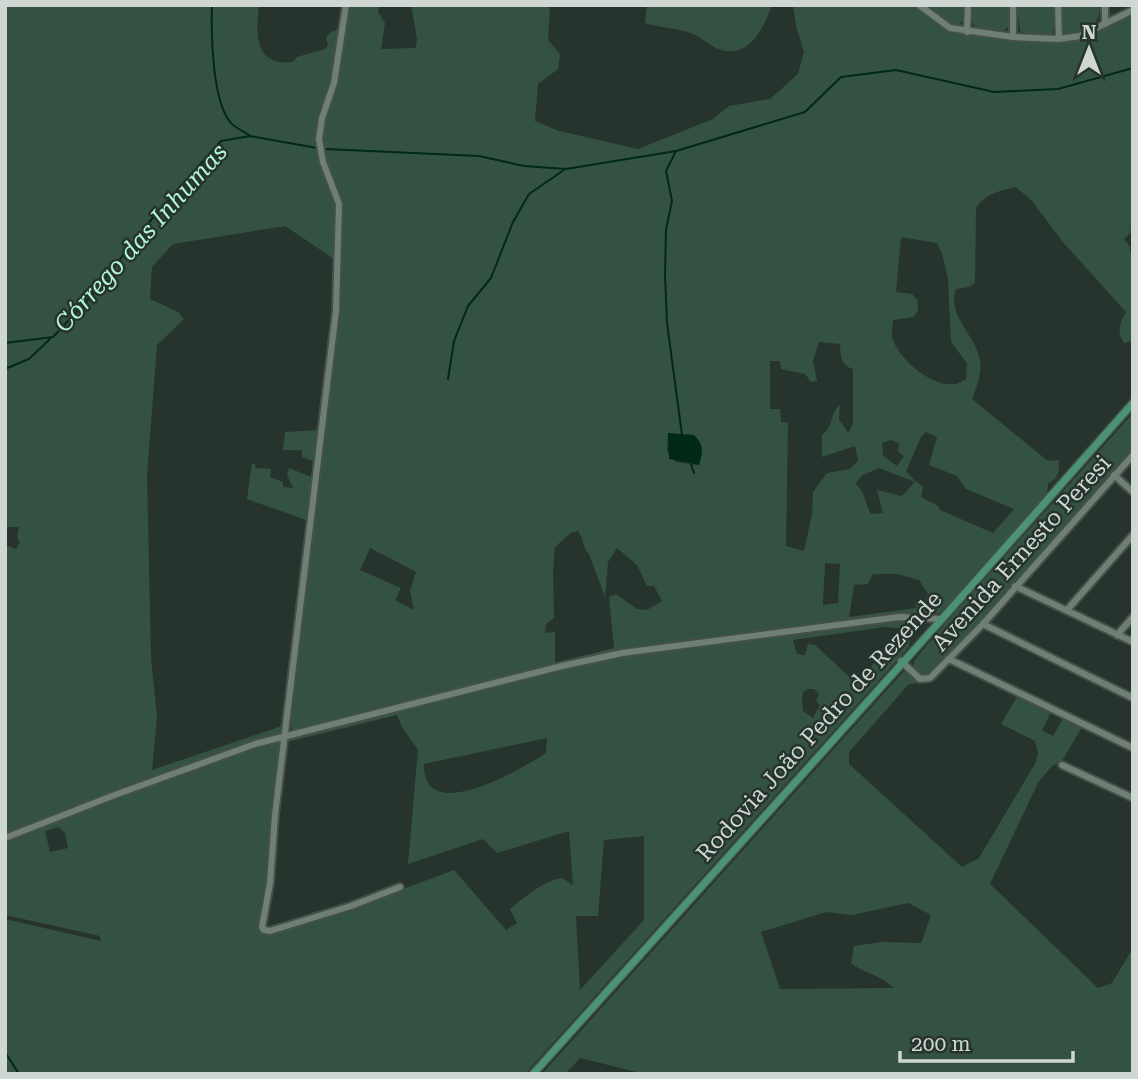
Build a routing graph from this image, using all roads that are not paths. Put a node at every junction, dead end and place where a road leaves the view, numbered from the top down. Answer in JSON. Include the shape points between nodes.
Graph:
{"nodes":[{"id":1,"x":346,"y":5,"type":"edge"},
{"id":2,"x":968,"y":5,"type":"edge"},
{"id":3,"x":1013,"y":5,"type":"edge"},
{"id":4,"x":1058,"y":5,"type":"edge"},
{"id":5,"x":1105,"y":5,"type":"edge"},
{"id":6,"x":920,"y":6,"type":"edge"},
{"id":7,"x":1133,"y":10,"type":"edge"},
{"id":8,"x":1105,"y":23,"type":"junction"},
{"id":9,"x":967,"y":32,"type":"junction"},
{"id":10,"x":1013,"y":37,"type":"junction"},
{"id":11,"x":1059,"y":39,"type":"junction"},
{"id":12,"x":1133,"y":403,"type":"edge"},
{"id":13,"x":1133,"y":455,"type":"edge"},
{"id":14,"x":1114,"y":475,"type":"junction"},
{"id":15,"x":1133,"y":492,"type":"edge"},
{"id":16,"x":1133,"y":535,"type":"edge"},
{"id":17,"x":1015,"y":586,"type":"junction"},
{"id":18,"x":1067,"y":610,"type":"junction"},
{"id":19,"x":1133,"y":617,"type":"edge"},
{"id":20,"x":942,"y":618,"type":"junction"},
{"id":21,"x":983,"y":624,"type":"junction"},
{"id":22,"x":1117,"y":635,"type":"junction"},
{"id":23,"x":1133,"y":642,"type":"edge"},
{"id":24,"x":949,"y":659,"type":"junction"},
{"id":25,"x":901,"y":661,"type":"junction"},
{"id":26,"x":1133,"y":698,"type":"edge"},
{"id":27,"x":287,"y":734,"type":"junction"},
{"id":28,"x":1133,"y":748,"type":"edge"},
{"id":29,"x":1062,"y":765,"type":"dead end"},
{"id":30,"x":1133,"y":798,"type":"edge"},
{"id":31,"x":5,"y":838,"type":"edge"},
{"id":32,"x":400,"y":887,"type":"dead end"},
{"id":33,"x":533,"y":1074,"type":"edge"}],
"edges":[{"from":1,"to":27,"type":"street","via":[[334,83],[320,128],[323,162],[339,204],[336,311]]},
{"from":2,"to":9,"type":"street"},
{"from":3,"to":10,"type":"street"},
{"from":4,"to":11,"type":"street"},
{"from":5,"to":8,"type":"street"},
{"from":6,"to":9,"type":"street","via":[[950,28]]},
{"from":7,"to":8,"type":"street"},
{"from":8,"to":11,"type":"street","via":[[1080,36]]},
{"from":9,"to":10,"type":"street"},
{"from":10,"to":11,"type":"street"},
{"from":12,"to":20,"type":"main road","name":"Rodovia João Pedro de Rezende"},
{"from":13,"to":14,"type":"street","name":"Avenida Ernesto Peresi"},
{"from":14,"to":15,"type":"street"},
{"from":14,"to":17,"type":"street","name":"Avenida Ernesto Peresi"},
{"from":16,"to":18,"type":"street"},
{"from":17,"to":18,"type":"street"},
{"from":17,"to":21,"type":"street","name":"Avenida Ernesto Peresi"},
{"from":18,"to":22,"type":"street"},
{"from":19,"to":22,"type":"street"},
{"from":20,"to":25,"type":"main road","name":"Rodovia João Pedro de Rezende"},
{"from":20,"to":27,"type":"street","via":[[899,617],[622,653]]},
{"from":21,"to":24,"type":"street","name":"Avenida Ernesto Peresi"},
{"from":21,"to":26,"type":"street"},
{"from":22,"to":23,"type":"street"},
{"from":24,"to":25,"type":"street","name":"Avenida Ernesto Peresi","via":[[924,680]]},
{"from":24,"to":28,"type":"street"},
{"from":25,"to":33,"type":"main road","name":"Rodovia João Pedro de Rezende"},
{"from":27,"to":31,"type":"street"},
{"from":27,"to":32,"type":"street","via":[[262,929],[270,931]]},
{"from":29,"to":30,"type":"street"}]}
